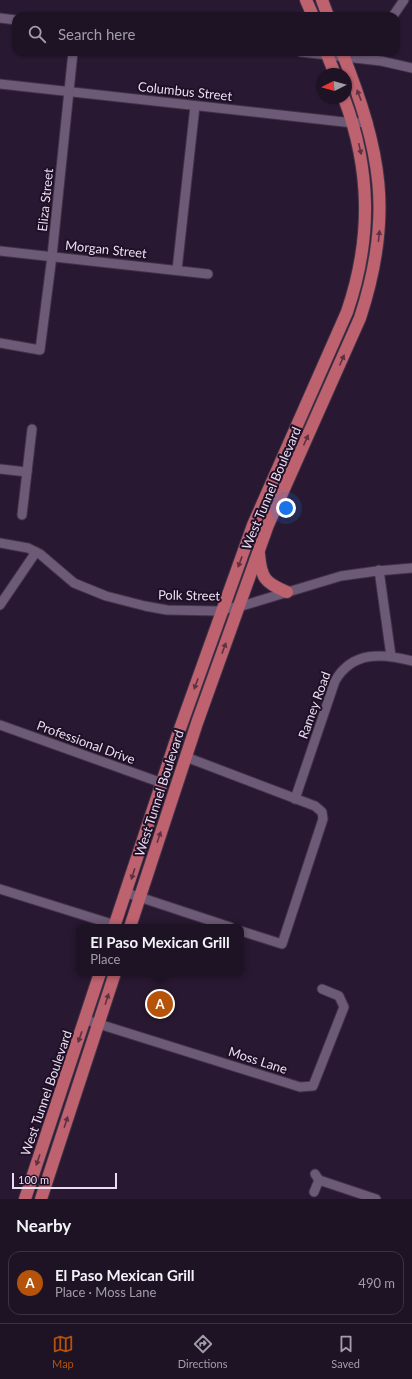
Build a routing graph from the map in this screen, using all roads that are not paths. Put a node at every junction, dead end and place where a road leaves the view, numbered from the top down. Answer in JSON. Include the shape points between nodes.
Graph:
{"nodes":[{"id":1,"x":306,"y":0,"type":"edge"},
{"id":2,"x":322,"y":0,"type":"edge"},
{"id":3,"x":404,"y":0,"type":"edge"},
{"id":4,"x":311,"y":12,"type":"edge"},
{"id":5,"x":326,"y":12,"type":"edge"},
{"id":6,"x":396,"y":12,"type":"edge"},
{"id":7,"x":0,"y":18,"type":"edge"},
{"id":8,"x":12,"y":20,"type":"edge"},
{"id":9,"x":73,"y":56,"type":"edge"},
{"id":10,"x":328,"y":56,"type":"edge"},
{"id":11,"x":344,"y":56,"type":"edge"},
{"id":12,"x":370,"y":56,"type":"edge"},
{"id":13,"x":333,"y":68,"type":"edge"},
{"id":14,"x":412,"y":68,"type":"edge"},
{"id":15,"x":0,"y":84,"type":"edge"},
{"id":16,"x":69,"y":91,"type":"junction"},
{"id":17,"x":346,"y":104,"type":"edge"},
{"id":18,"x":195,"y":106,"type":"junction"},
{"id":19,"x":368,"y":122,"type":"junction"},
{"id":20,"x":353,"y":123,"type":"junction"},
{"id":21,"x":0,"y":250,"type":"edge"},
{"id":22,"x":52,"y":256,"type":"junction"},
{"id":23,"x":177,"y":270,"type":"junction"},
{"id":24,"x":208,"y":274,"type":"dead end"},
{"id":25,"x":0,"y":343,"type":"edge"},
{"id":26,"x":32,"y":429,"type":"dead end"},
{"id":27,"x":0,"y":469,"type":"edge"},
{"id":28,"x":276,"y":470,"type":"junction"},
{"id":29,"x":27,"y":472,"type":"junction"},
{"id":30,"x":290,"y":476,"type":"junction"},
{"id":31,"x":22,"y":515,"type":"dead end"},
{"id":32,"x":0,"y":543,"type":"edge"},
{"id":33,"x":36,"y":552,"type":"junction"},
{"id":34,"x":258,"y":552,"type":"junction"},
{"id":35,"x":412,"y":568,"type":"edge"},
{"id":36,"x":379,"y":570,"type":"junction"},
{"id":37,"x":287,"y":592,"type":"junction"},
{"id":38,"x":0,"y":605,"type":"edge"},
{"id":39,"x":239,"y":606,"type":"junction"},
{"id":40,"x":223,"y":610,"type":"junction"},
{"id":41,"x":391,"y":656,"type":"junction"},
{"id":42,"x":412,"y":661,"type":"edge"},
{"id":43,"x":0,"y":725,"type":"edge"},
{"id":44,"x":186,"y":757,"type":"junction"},
{"id":45,"x":162,"y":783,"type":"junction"},
{"id":46,"x":295,"y":799,"type":"junction"},
{"id":47,"x":0,"y":889,"type":"edge"},
{"id":48,"x":127,"y":893,"type":"junction"},
{"id":49,"x":139,"y":898,"type":"junction"},
{"id":50,"x":109,"y":924,"type":"edge"},
{"id":51,"x":116,"y":924,"type":"edge"},
{"id":52,"x":131,"y":924,"type":"edge"},
{"id":53,"x":221,"y":924,"type":"edge"},
{"id":54,"x":244,"y":931,"type":"edge"},
{"id":55,"x":99,"y":976,"type":"edge"},
{"id":56,"x":114,"y":976,"type":"edge"},
{"id":57,"x":322,"y":988,"type":"dead end"},
{"id":58,"x":86,"y":1020,"type":"junction"},
{"id":59,"x":99,"y":1022,"type":"junction"},
{"id":60,"x":314,"y":1192,"type":"dead end"},
{"id":61,"x":25,"y":1199,"type":"edge"},
{"id":62,"x":41,"y":1199,"type":"edge"},
{"id":63,"x":376,"y":1199,"type":"edge"}],
"edges":[{"from":1,"to":4,"type":"main road"},
{"from":2,"to":5,"type":"main road"},
{"from":3,"to":6,"type":"street"},
{"from":7,"to":8,"type":"street"},
{"from":9,"to":16,"type":"street","name":"Eliza Street"},
{"from":10,"to":13,"type":"main road"},
{"from":19,"to":11,"type":"main road","name":"West Tunnel Boulevard","one_way":true},
{"from":12,"to":14,"type":"street"},
{"from":15,"to":16,"type":"street","name":"Columbus Street"},
{"from":16,"to":18,"type":"street","name":"Columbus Street"},
{"from":16,"to":22,"type":"street","name":"Eliza Street"},
{"from":17,"to":20,"type":"main road","name":"West Tunnel Boulevard"},
{"from":18,"to":20,"type":"street","name":"Columbus Street"},
{"from":18,"to":23,"type":"street"},
{"from":19,"to":20,"type":"street","name":"Columbus Street"},
{"from":30,"to":19,"type":"main road","name":"West Tunnel Boulevard","one_way":true,"via":[[360,318],[371,282],[376,259],[380,202],[376,156]]},
{"from":20,"to":28,"type":"main road","name":"West Tunnel Boulevard","one_way":true,"via":[[360,151],[365,200],[364,240],[357,283],[347,312]]},
{"from":21,"to":22,"type":"street","name":"Morgan Street"},
{"from":22,"to":23,"type":"street","name":"Morgan Street"},
{"from":22,"to":25,"type":"street","name":"Eliza Street","via":[[40,350]]},
{"from":23,"to":24,"type":"street","name":"Morgan Street"},
{"from":26,"to":29,"type":"street"},
{"from":27,"to":29,"type":"street"},
{"from":28,"to":30,"type":"street"},
{"from":28,"to":40,"type":"main road","name":"West Tunnel Boulevard","one_way":true,"via":[[253,525]]},
{"from":29,"to":31,"type":"street"},
{"from":30,"to":34,"type":"main road","name":"West Tunnel Boulevard"},
{"from":32,"to":33,"type":"street","name":"Polk Street"},
{"from":33,"to":38,"type":"street"},
{"from":33,"to":40,"type":"street","name":"Polk Street","via":[[74,583],[106,596],[167,610]]},
{"from":34,"to":37,"type":"main road","via":[[260,569],[264,577],[272,586]]},
{"from":34,"to":39,"type":"main road","name":"West Tunnel Boulevard"},
{"from":35,"to":36,"type":"street","name":"Polk Street"},
{"from":36,"to":37,"type":"street","name":"Polk Street","via":[[341,576]]},
{"from":36,"to":41,"type":"street"},
{"from":37,"to":39,"type":"street","name":"Polk Street"},
{"from":39,"to":40,"type":"street","name":"Polk Street"},
{"from":44,"to":39,"type":"main road","name":"West Tunnel Boulevard","one_way":true},
{"from":40,"to":45,"type":"main road","name":"West Tunnel Boulevard","one_way":true},
{"from":41,"to":42,"type":"street","name":"Ramey Road"},
{"from":41,"to":46,"type":"street","name":"Ramey Road","via":[[362,658],[350,663],[341,671],[335,681]]},
{"from":43,"to":45,"type":"street","name":"Professional Drive"},
{"from":44,"to":46,"type":"street"},
{"from":49,"to":44,"type":"main road","name":"West Tunnel Boulevard","one_way":true},
{"from":45,"to":48,"type":"main road","name":"West Tunnel Boulevard","one_way":true},
{"from":46,"to":54,"type":"street","via":[[315,806],[322,812],[323,819],[282,944]]},
{"from":47,"to":50,"type":"street"},
{"from":48,"to":49,"type":"street"},
{"from":48,"to":51,"type":"main road","name":"West Tunnel Boulevard"},
{"from":49,"to":52,"type":"main road","name":"West Tunnel Boulevard"},
{"from":49,"to":53,"type":"street"},
{"from":55,"to":58,"type":"main road","name":"West Tunnel Boulevard"},
{"from":59,"to":56,"type":"main road","name":"West Tunnel Boulevard","one_way":true},
{"from":57,"to":59,"type":"street","name":"Moss Lane","via":[[339,996],[344,1007],[313,1086],[300,1087]]},
{"from":58,"to":59,"type":"street","name":"Moss Lane"},
{"from":58,"to":61,"type":"main road","name":"West Tunnel Boulevard","one_way":true},
{"from":62,"to":59,"type":"main road","name":"West Tunnel Boulevard","one_way":true},
{"from":60,"to":63,"type":"street","via":[[317,1177]]}]}
